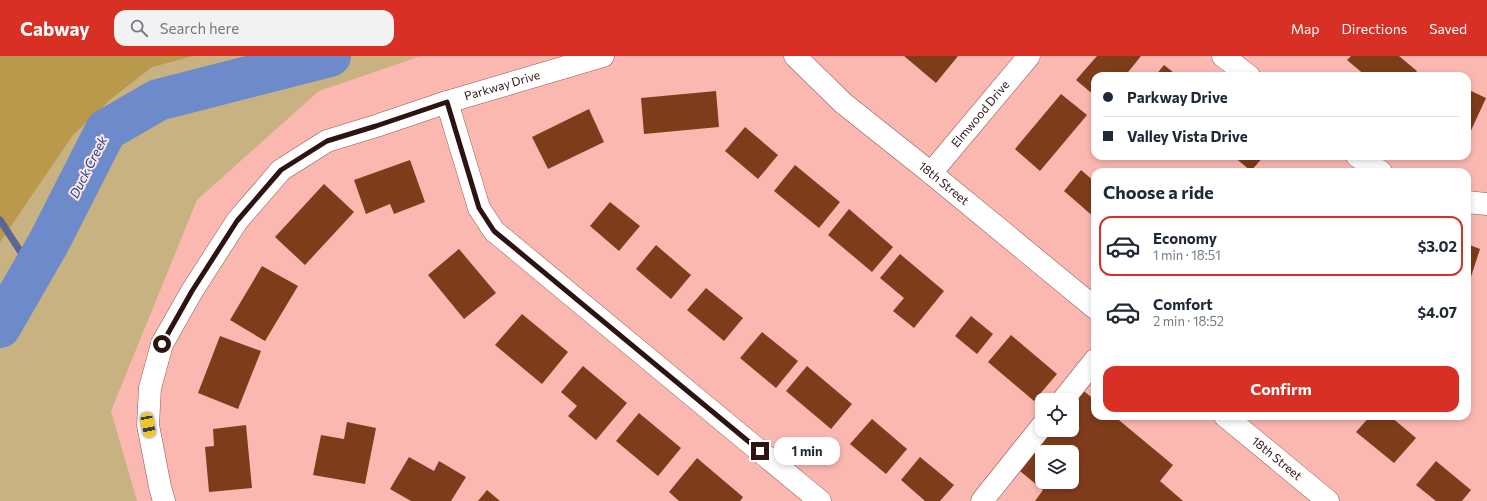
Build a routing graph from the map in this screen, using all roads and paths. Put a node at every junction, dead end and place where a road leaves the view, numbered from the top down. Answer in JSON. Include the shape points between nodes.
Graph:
{"nodes":[{"id":1,"x":604,"y":56,"type":"edge"},
{"id":2,"x":795,"y":56,"type":"edge"},
{"id":3,"x":1029,"y":56,"type":"edge"},
{"id":4,"x":1223,"y":56,"type":"edge"},
{"id":5,"x":1244,"y":72,"type":"edge"},
{"id":6,"x":447,"y":102,"type":"junction"},
{"id":7,"x":1363,"y":160,"type":"edge"},
{"id":8,"x":1375,"y":168,"type":"edge"},
{"id":9,"x":931,"y":173,"type":"junction"},
{"id":10,"x":1471,"y":202,"type":"edge"},
{"id":11,"x":1487,"y":204,"type":"edge"},
{"id":12,"x":1091,"y":305,"type":"edge"},
{"id":13,"x":1091,"y":365,"type":"edge"},
{"id":14,"x":1069,"y":393,"type":"edge"},
{"id":15,"x":1230,"y":420,"type":"edge"},
{"id":16,"x":1035,"y":435,"type":"edge"},
{"id":17,"x":164,"y":501,"type":"edge"},
{"id":18,"x":820,"y":501,"type":"edge"},
{"id":19,"x":982,"y":501,"type":"edge"},
{"id":20,"x":1328,"y":501,"type":"edge"}],
"edges":[{"from":1,"to":6,"type":"street","name":"Parkway Drive"},
{"from":2,"to":9,"type":"street","name":"18th Street","via":[[844,103]]},
{"from":3,"to":9,"type":"street","name":"Elmwood Drive"},
{"from":4,"to":5,"type":"street"},
{"from":6,"to":17,"type":"street","name":"Parkway Drive","via":[[327,141],[281,170],[237,221],[162,344],[150,388],[148,425]]},
{"from":6,"to":18,"type":"street","via":[[479,208],[494,231]]},
{"from":7,"to":8,"type":"street"},
{"from":9,"to":12,"type":"street","name":"18th Street"},
{"from":10,"to":11,"type":"street"},
{"from":13,"to":14,"type":"street"},
{"from":15,"to":20,"type":"street","name":"18th Street"},
{"from":16,"to":19,"type":"street"}]}
